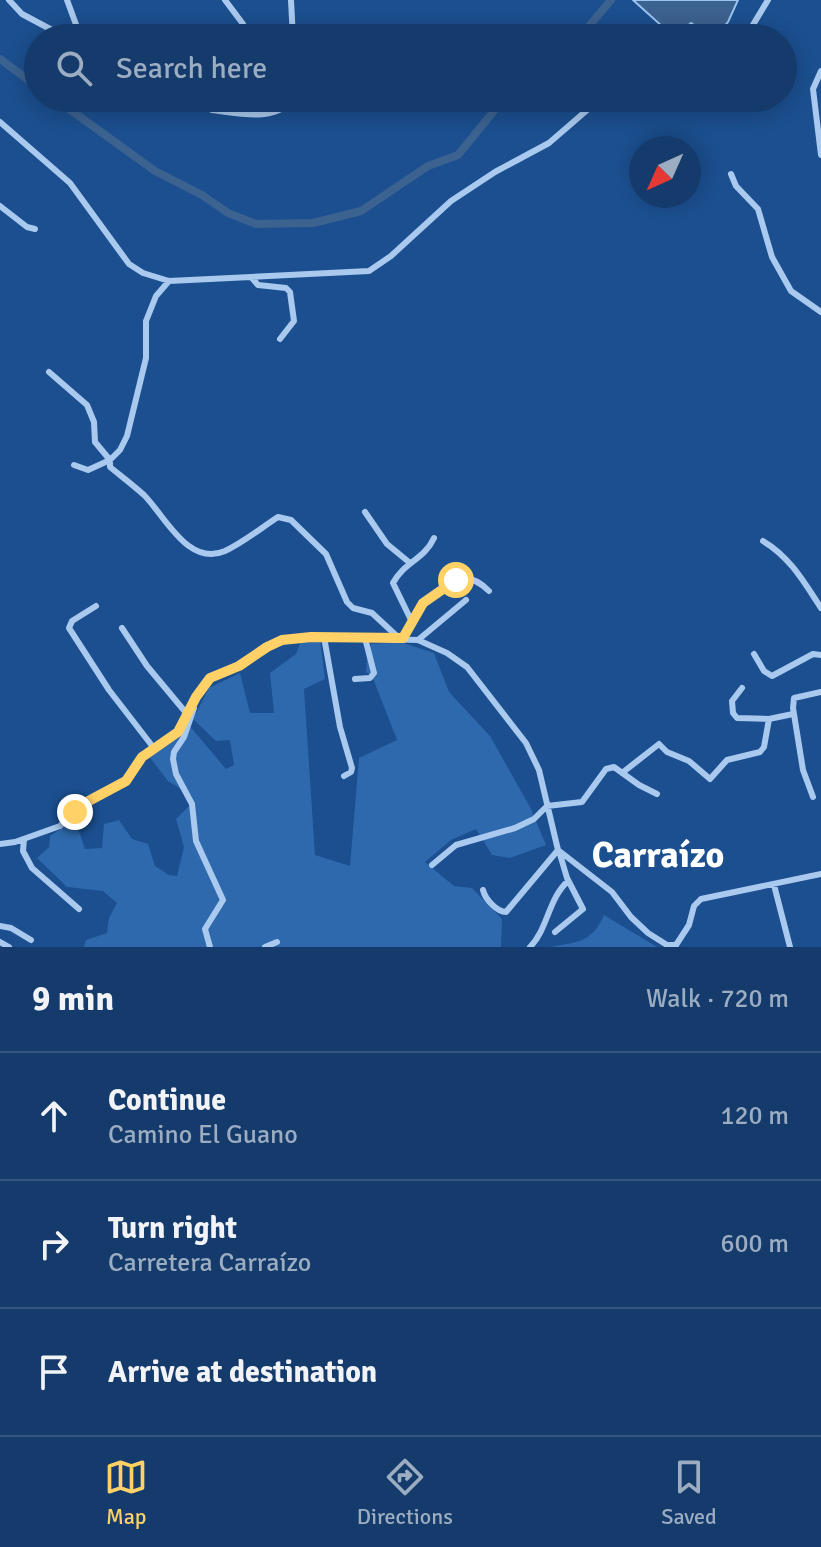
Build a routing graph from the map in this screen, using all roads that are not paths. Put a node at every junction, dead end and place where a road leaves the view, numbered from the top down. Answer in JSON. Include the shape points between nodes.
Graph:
{"nodes":[{"id":1,"x":9,"y":0,"type":"edge"},
{"id":2,"x":67,"y":0,"type":"edge"},
{"id":3,"x":225,"y":0,"type":"edge"},
{"id":4,"x":291,"y":0,"type":"edge"},
{"id":5,"x":768,"y":0,"type":"edge"},
{"id":6,"x":41,"y":24,"type":"edge"},
{"id":7,"x":76,"y":24,"type":"edge"},
{"id":8,"x":243,"y":24,"type":"edge"},
{"id":9,"x":292,"y":24,"type":"edge"},
{"id":10,"x":753,"y":24,"type":"edge"},
{"id":11,"x":821,"y":71,"type":"edge"},
{"id":12,"x":228,"y":112,"type":"edge"},
{"id":13,"x":279,"y":112,"type":"edge"},
{"id":14,"x":585,"y":112,"type":"edge"},
{"id":15,"x":0,"y":122,"type":"edge"},
{"id":16,"x":821,"y":155,"type":"edge"},
{"id":17,"x":731,"y":174,"type":"dead end"},
{"id":18,"x":0,"y":206,"type":"edge"},
{"id":19,"x":35,"y":229,"type":"dead end"},
{"id":20,"x":252,"y":278,"type":"junction"},
{"id":21,"x":169,"y":281,"type":"junction"},
{"id":22,"x":821,"y":312,"type":"edge"},
{"id":23,"x":280,"y":339,"type":"dead end"},
{"id":24,"x":49,"y":372,"type":"dead end"},
{"id":25,"x":110,"y":460,"type":"junction"},
{"id":26,"x":74,"y":465,"type":"dead end"},
{"id":27,"x":365,"y":512,"type":"dead end"},
{"id":28,"x":434,"y":538,"type":"dead end"},
{"id":29,"x":763,"y":541,"type":"dead end"},
{"id":30,"x":410,"y":563,"type":"junction"},
{"id":31,"x":488,"y":589,"type":"dead end"},
{"id":32,"x":466,"y":600,"type":"dead end"},
{"id":33,"x":96,"y":606,"type":"dead end"},
{"id":34,"x":821,"y":608,"type":"edge"},
{"id":35,"x":412,"y":622,"type":"junction"},
{"id":36,"x":122,"y":628,"type":"dead end"},
{"id":37,"x":324,"y":637,"type":"junction"},
{"id":38,"x":365,"y":638,"type":"junction"},
{"id":39,"x":401,"y":638,"type":"junction"},
{"id":40,"x":418,"y":640,"type":"junction"},
{"id":41,"x":754,"y":654,"type":"dead end"},
{"id":42,"x":821,"y":655,"type":"edge"},
{"id":43,"x":355,"y":679,"type":"dead end"},
{"id":44,"x":203,"y":687,"type":"junction"},
{"id":45,"x":742,"y":688,"type":"dead end"},
{"id":46,"x":821,"y":692,"type":"edge"},
{"id":47,"x":187,"y":714,"type":"junction"},
{"id":48,"x":793,"y":714,"type":"junction"},
{"id":49,"x":769,"y":719,"type":"junction"},
{"id":50,"x":153,"y":747,"type":"junction"},
{"id":51,"x":622,"y":773,"type":"junction"},
{"id":52,"x":344,"y":776,"type":"dead end"},
{"id":53,"x":657,"y":794,"type":"dead end"},
{"id":54,"x":813,"y":797,"type":"dead end"},
{"id":55,"x":547,"y":806,"type":"junction"},
{"id":56,"x":24,"y":839,"type":"junction"},
{"id":57,"x":0,"y":844,"type":"edge"},
{"id":58,"x":558,"y":850,"type":"junction"},
{"id":59,"x":432,"y":865,"type":"dead end"},
{"id":60,"x":821,"y":874,"type":"edge"},
{"id":61,"x":568,"y":881,"type":"junction"},
{"id":62,"x":774,"y":885,"type":"junction"},
{"id":63,"x":483,"y":890,"type":"dead end"},
{"id":64,"x":79,"y":909,"type":"dead end"},
{"id":65,"x":0,"y":926,"type":"edge"},
{"id":66,"x":555,"y":932,"type":"dead end"},
{"id":67,"x":31,"y":940,"type":"dead end"},
{"id":68,"x":0,"y":942,"type":"edge"},
{"id":69,"x":277,"y":942,"type":"dead end"},
{"id":70,"x":676,"y":946,"type":"edge"},
{"id":71,"x":9,"y":947,"type":"edge"},
{"id":72,"x":210,"y":947,"type":"edge"},
{"id":73,"x":265,"y":947,"type":"edge"},
{"id":74,"x":530,"y":947,"type":"edge"},
{"id":75,"x":790,"y":947,"type":"edge"}],
"edges":[{"from":1,"to":6,"type":"street"},
{"from":2,"to":7,"type":"street"},
{"from":3,"to":8,"type":"street"},
{"from":4,"to":9,"type":"street"},
{"from":5,"to":10,"type":"street"},
{"from":11,"to":16,"type":"street","via":[[813,89]]},
{"from":12,"to":13,"type":"street"},
{"from":14,"to":20,"type":"street","via":[[549,143],[451,201],[369,271]]},
{"from":15,"to":21,"type":"street","via":[[70,183],[129,264]]},
{"from":17,"to":22,"type":"street","via":[[758,209],[772,257],[791,291]]},
{"from":18,"to":19,"type":"street"},
{"from":20,"to":21,"type":"street"},
{"from":20,"to":23,"type":"street","via":[[258,285],[290,292],[294,321]]},
{"from":21,"to":25,"type":"street","via":[[148,314],[146,358],[127,436]]},
{"from":24,"to":25,"type":"street","via":[[87,405],[95,442]]},
{"from":25,"to":26,"type":"street","via":[[88,470]]},
{"from":25,"to":39,"type":"street","via":[[110,467],[144,495],[178,537],[205,553],[223,552],[278,517],[291,520],[326,554],[347,602],[372,613]]},
{"from":27,"to":30,"type":"street","via":[[387,544]]},
{"from":28,"to":30,"type":"street","via":[[427,552]]},
{"from":29,"to":34,"type":"street","via":[[780,551]]},
{"from":30,"to":35,"type":"street","via":[[393,583]]},
{"from":31,"to":35,"type":"street","via":[[462,578],[429,598]]},
{"from":32,"to":40,"type":"street"},
{"from":33,"to":50,"type":"street","via":[[69,628]]},
{"from":35,"to":39,"type":"street"},
{"from":36,"to":47,"type":"street"},
{"from":37,"to":38,"type":"street"},
{"from":37,"to":44,"type":"street","via":[[282,640],[210,678]]},
{"from":37,"to":52,"type":"street","via":[[352,768]]},
{"from":38,"to":39,"type":"street"},
{"from":38,"to":43,"type":"street","via":[[374,673]]},
{"from":39,"to":40,"type":"street"},
{"from":40,"to":55,"type":"street","via":[[467,667],[526,743]]},
{"from":41,"to":42,"type":"street","via":[[772,676],[813,654]]},
{"from":44,"to":47,"type":"street"},
{"from":44,"to":72,"type":"street","via":[[173,759],[192,804],[196,841],[223,900],[205,929]]},
{"from":45,"to":49,"type":"street","via":[[732,701],[737,718]]},
{"from":46,"to":48,"type":"street","via":[[794,698]]},
{"from":47,"to":50,"type":"street","via":[[178,732]]},
{"from":48,"to":49,"type":"street"},
{"from":48,"to":54,"type":"street"},
{"from":49,"to":51,"type":"street","via":[[760,752],[727,760],[710,779],[659,744]]},
{"from":50,"to":56,"type":"street","via":[[126,781],[83,804],[60,826]]},
{"from":51,"to":53,"type":"street"},
{"from":51,"to":55,"type":"street","via":[[606,769],[582,802]]},
{"from":55,"to":58,"type":"street"},
{"from":55,"to":59,"type":"street","via":[[515,828],[456,845]]},
{"from":56,"to":57,"type":"street"},
{"from":56,"to":64,"type":"street","via":[[23,851],[32,868]]},
{"from":58,"to":61,"type":"street"},
{"from":58,"to":63,"type":"street","via":[[506,912]]},
{"from":58,"to":70,"type":"street","via":[[612,892],[648,933]]},
{"from":60,"to":62,"type":"street"},
{"from":61,"to":66,"type":"street","via":[[583,909]]},
{"from":61,"to":74,"type":"street"},
{"from":62,"to":70,"type":"street","via":[[701,899]]},
{"from":62,"to":75,"type":"street"},
{"from":65,"to":67,"type":"street"},
{"from":68,"to":71,"type":"street"},
{"from":69,"to":73,"type":"street"}]}
